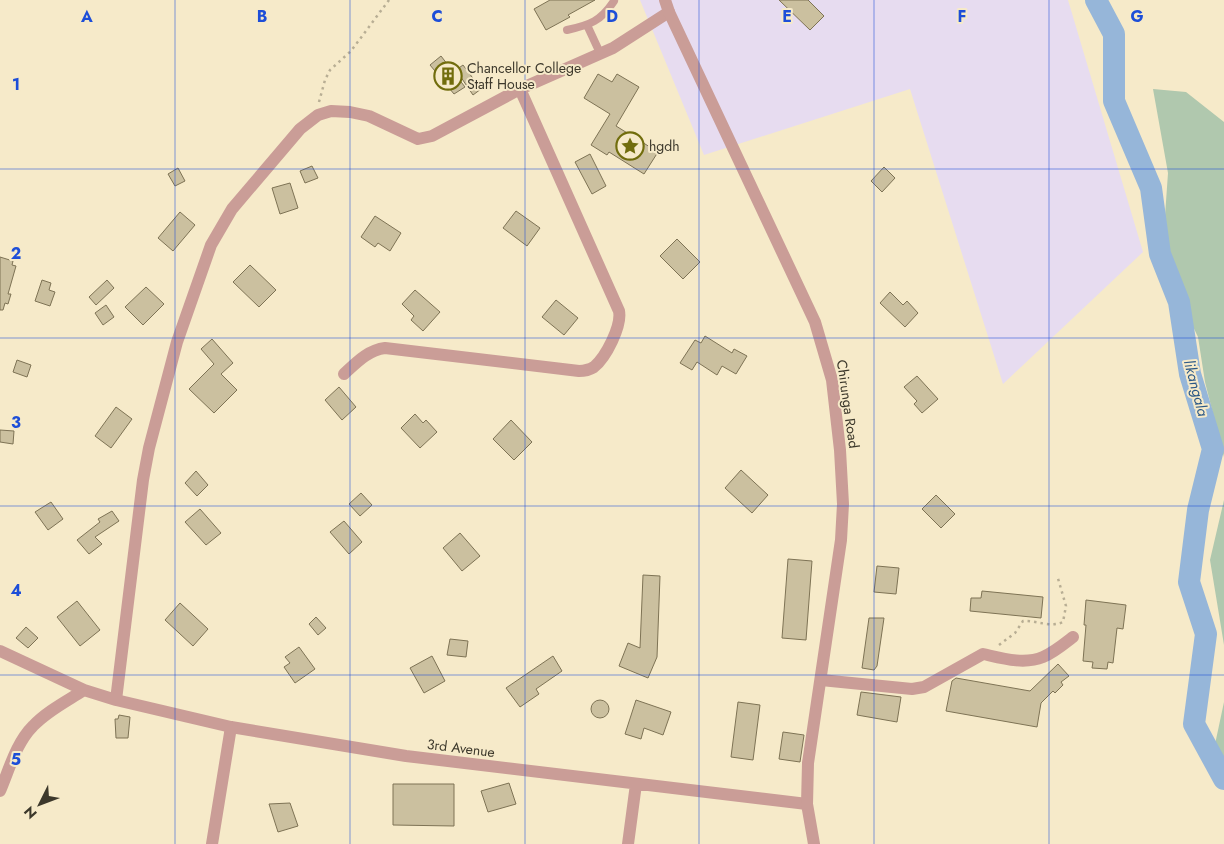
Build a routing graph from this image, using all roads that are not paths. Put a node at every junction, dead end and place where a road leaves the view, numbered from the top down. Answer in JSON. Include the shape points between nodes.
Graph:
{"nodes":[{"id":1,"x":614,"y":2,"type":"dead end"},
{"id":2,"x":667,"y":6,"type":"edge"},
{"id":3,"x":587,"y":25,"type":"junction"},
{"id":4,"x":567,"y":30,"type":"dead end"},
{"id":5,"x":600,"y":54,"type":"junction"},
{"id":6,"x":520,"y":89,"type":"junction"},
{"id":7,"x":344,"y":374,"type":"dead end"},
{"id":8,"x":1073,"y":637,"type":"dead end"},
{"id":9,"x":0,"y":652,"type":"edge"},
{"id":10,"x":821,"y":680,"type":"junction"},
{"id":11,"x":84,"y":690,"type":"junction"},
{"id":12,"x":116,"y":700,"type":"junction"},
{"id":13,"x":231,"y":727,"type":"junction"},
{"id":14,"x":636,"y":784,"type":"junction"},
{"id":15,"x":0,"y":791,"type":"edge"},
{"id":16,"x":806,"y":804,"type":"junction"},
{"id":17,"x":212,"y":844,"type":"edge"},
{"id":18,"x":628,"y":844,"type":"edge"},
{"id":19,"x":814,"y":844,"type":"edge"}],
"edges":[{"from":1,"to":3,"type":"lane","via":[[606,14]]},
{"from":2,"to":5,"type":"street","via":[[621,44]]},
{"from":2,"to":10,"type":"street","name":"Chirunga Road","via":[[815,322],[832,380],[840,450],[842,531]]},
{"from":3,"to":4,"type":"lane"},
{"from":3,"to":5,"type":"lane"},
{"from":5,"to":6,"type":"street"},
{"from":6,"to":7,"type":"street","via":[[619,311],[618,328],[601,360],[588,370],[579,371],[385,348],[369,352]]},
{"from":6,"to":12,"type":"street","via":[[432,136],[418,139],[359,113],[331,111],[318,115],[300,129],[227,217],[211,245],[182,328],[145,468]]},
{"from":8,"to":10,"type":"street","via":[[1043,657],[1027,661],[983,654],[924,687],[912,690]]},
{"from":9,"to":11,"type":"street","name":"3rd Avenue"},
{"from":10,"to":16,"type":"street","name":"Chirunga Road","via":[[808,763]]},
{"from":11,"to":12,"type":"street","name":"3rd Avenue"},
{"from":11,"to":15,"type":"street","via":[[33,726],[19,745]]},
{"from":12,"to":13,"type":"street","name":"3rd Avenue"},
{"from":13,"to":14,"type":"street","name":"3rd Avenue","via":[[406,756]]},
{"from":13,"to":17,"type":"street"},
{"from":14,"to":16,"type":"street","name":"3rd Avenue"},
{"from":14,"to":18,"type":"street"},
{"from":16,"to":19,"type":"street","name":"Chirunga Road"}]}
